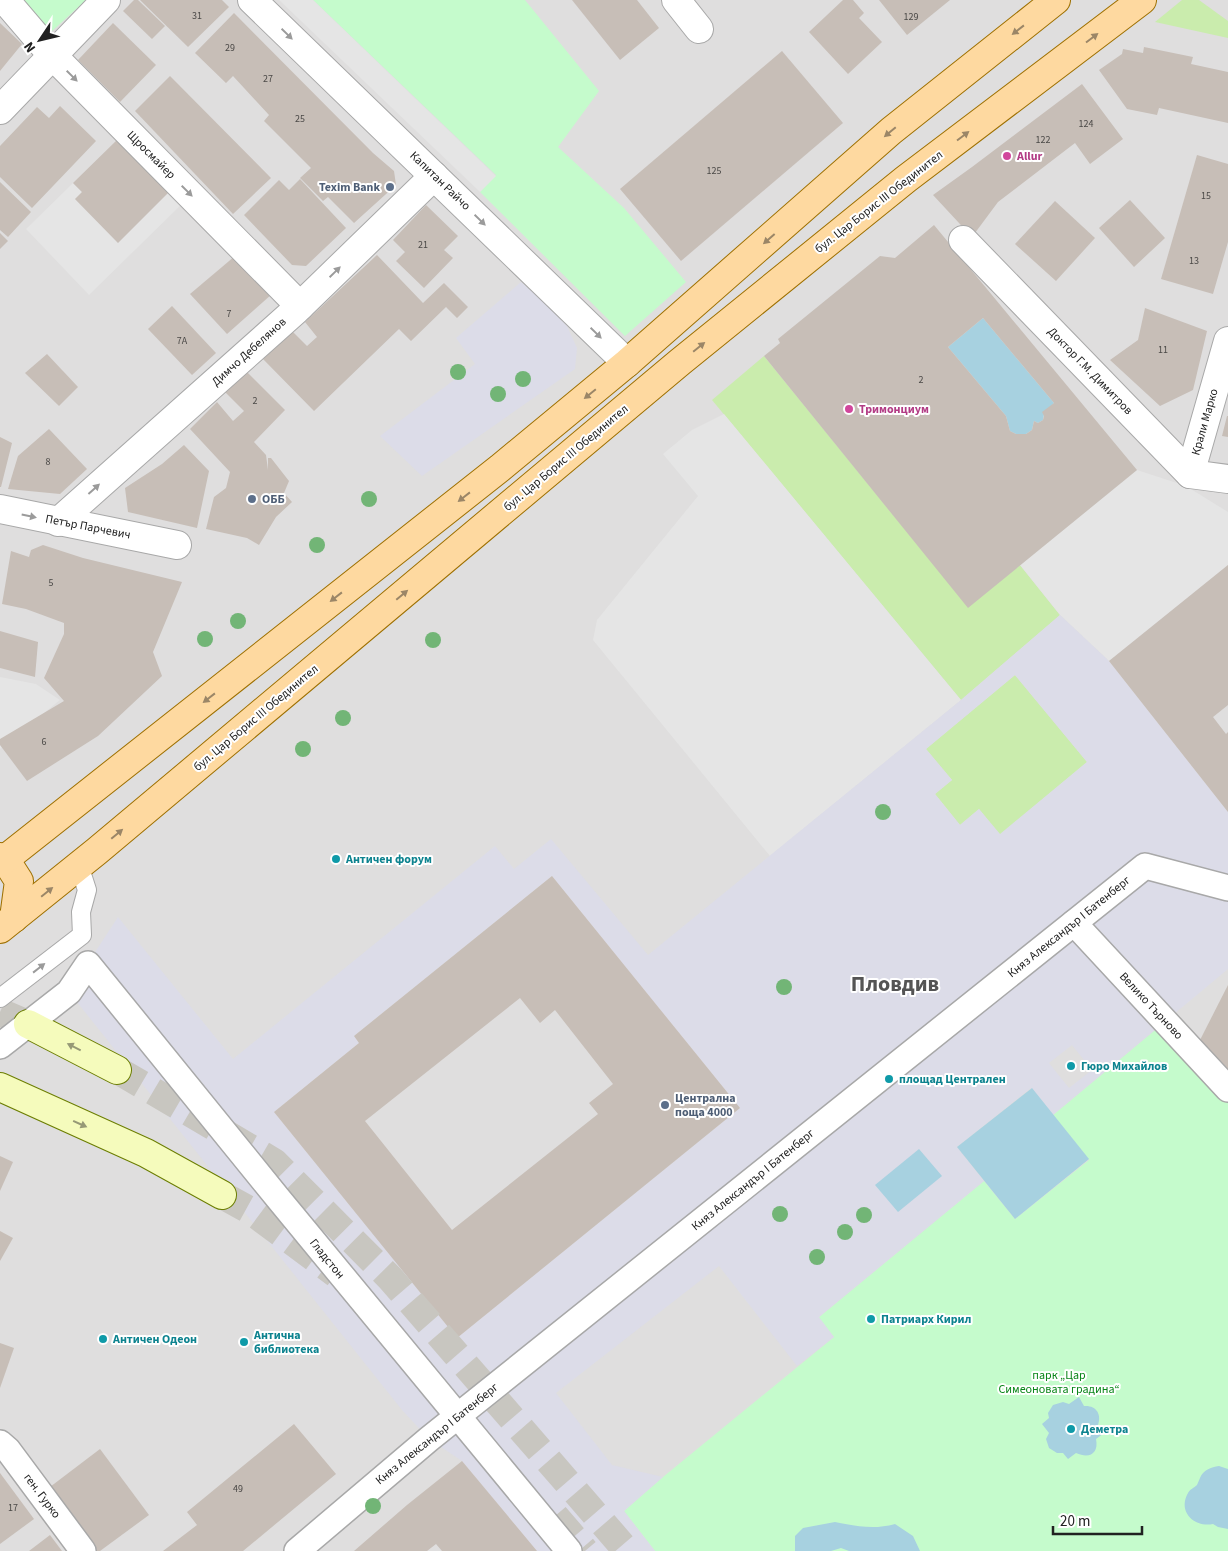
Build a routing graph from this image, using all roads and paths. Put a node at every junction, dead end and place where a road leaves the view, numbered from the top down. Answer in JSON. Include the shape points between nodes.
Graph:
{"nodes":[{"id":1,"x":5,"y":0,"type":"edge"},
{"id":2,"x":106,"y":0,"type":"edge"},
{"id":3,"x":252,"y":0,"type":"edge"},
{"id":4,"x":676,"y":0,"type":"edge"},
{"id":5,"x":1056,"y":0,"type":"edge"},
{"id":6,"x":1142,"y":0,"type":"edge"},
{"id":7,"x":699,"y":29,"type":"dead end"},
{"id":8,"x":52,"y":55,"type":"junction"},
{"id":9,"x":0,"y":110,"type":"edge"},
{"id":10,"x":434,"y":176,"type":"junction"},
{"id":11,"x":962,"y":240,"type":"dead end"},
{"id":12,"x":300,"y":306,"type":"junction"},
{"id":13,"x":1228,"y":341,"type":"edge"},
{"id":14,"x":627,"y":363,"type":"junction"},
{"id":15,"x":1190,"y":474,"type":"junction"},
{"id":16,"x":1228,"y":479,"type":"edge"},
{"id":17,"x":0,"y":509,"type":"edge"},
{"id":18,"x":58,"y":522,"type":"junction"},
{"id":19,"x":177,"y":545,"type":"dead end"},
{"id":20,"x":2,"y":860,"type":"edge"},
{"id":21,"x":79,"y":865,"type":"junction"},
{"id":22,"x":1228,"y":888,"type":"edge"},
{"id":23,"x":7,"y":923,"type":"edge"},
{"id":24,"x":1074,"y":924,"type":"junction"},
{"id":25,"x":0,"y":998,"type":"edge"},
{"id":26,"x":28,"y":1024,"type":"tunnel mouth"},
{"id":27,"x":0,"y":1046,"type":"edge"},
{"id":28,"x":117,"y":1070,"type":"tunnel mouth"},
{"id":29,"x":0,"y":1087,"type":"edge"},
{"id":30,"x":1228,"y":1089,"type":"edge"},
{"id":31,"x":222,"y":1195,"type":"tunnel mouth"},
{"id":32,"x":457,"y":1416,"type":"junction"},
{"id":33,"x":0,"y":1443,"type":"edge"},
{"id":34,"x":83,"y":1551,"type":"edge"},
{"id":35,"x":297,"y":1551,"type":"edge"},
{"id":36,"x":569,"y":1551,"type":"edge"}],
"edges":[{"from":1,"to":8,"type":"street","name":"Щросмайер"},
{"from":2,"to":8,"type":"street"},
{"from":3,"to":10,"type":"street","name":"Капитан Райчо","one_way":true},
{"from":4,"to":7,"type":"street"},
{"from":5,"to":14,"type":"main road","one_way":true,"via":[[891,131]]},
{"from":21,"to":6,"type":"main road","name":"бул. Цар Борис III Обединител","one_way":true,"via":[[680,362],[906,179]]},
{"from":8,"to":9,"type":"street"},
{"from":8,"to":12,"type":"street","name":"Щросмайер","one_way":true},
{"from":12,"to":10,"type":"street","name":"Димчо Дебелянов","one_way":true},
{"from":10,"to":14,"type":"street","name":"Капитан Райчо","one_way":true},
{"from":11,"to":15,"type":"street","name":"Доктор Г.М. Димитров"},
{"from":18,"to":12,"type":"street","name":"Димчо Дебелянов","one_way":true},
{"from":13,"to":15,"type":"street","name":"Крали Марко"},
{"from":14,"to":20,"type":"main road","one_way":true,"via":[[492,474]]},
{"from":15,"to":16,"type":"street"},
{"from":17,"to":18,"type":"street","name":"Петър Парчевич","one_way":true},
{"from":18,"to":19,"type":"street","name":"Петър Парчевич"},
{"from":20,"to":23,"type":"main road","via":[[19,880]]},
{"from":23,"to":21,"type":"main road","name":"бул. Цар Борис III Обединител","one_way":true},
{"from":25,"to":21,"type":"lane","one_way":true,"via":[[82,935],[81,912],[87,890]]},
{"from":22,"to":24,"type":"street","name":"Княз Александър I Батенберг","via":[[1145,866]]},
{"from":24,"to":30,"type":"street","name":"Велико Търново"},
{"from":24,"to":32,"type":"street","name":"Княз Александър I Батенберг"},
{"from":28,"to":26,"type":"main road","one_way":true},
{"from":27,"to":32,"type":"street","name":"Гладстон","via":[[69,992],[88,964]]},
{"from":29,"to":31,"type":"main road","one_way":true,"via":[[146,1153]]},
{"from":32,"to":35,"type":"street","name":"Княз Александър I Батенберг"},
{"from":32,"to":36,"type":"street","name":"Гладстон"},
{"from":33,"to":34,"type":"street","name":"ген. Гурко"}]}
